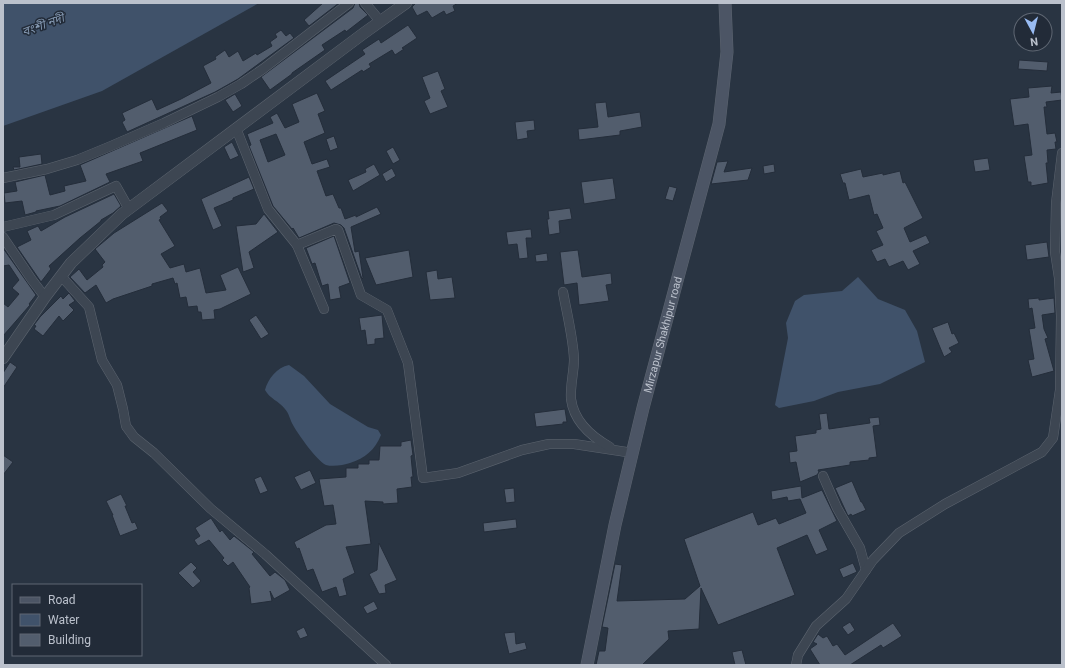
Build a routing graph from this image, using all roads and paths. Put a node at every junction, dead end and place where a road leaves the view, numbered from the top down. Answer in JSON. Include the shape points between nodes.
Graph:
{"nodes":[{"id":1,"x":349,"y":3,"type":"edge"},
{"id":2,"x":365,"y":3,"type":"edge"},
{"id":3,"x":406,"y":3,"type":"edge"},
{"id":4,"x":725,"y":3,"type":"edge"},
{"id":5,"x":380,"y":21,"type":"junction"},
{"id":6,"x":236,"y":128,"type":"junction"},
{"id":7,"x":1062,"y":153,"type":"edge"},
{"id":8,"x":3,"y":178,"type":"edge"},
{"id":9,"x":129,"y":209,"type":"junction"},
{"id":10,"x":3,"y":227,"type":"edge"},
{"id":11,"x":3,"y":237,"type":"edge"},
{"id":12,"x":297,"y":245,"type":"junction"},
{"id":13,"x":61,"y":276,"type":"junction"},
{"id":14,"x":562,"y":292,"type":"dead end"},
{"id":15,"x":45,"y":297,"type":"junction"},
{"id":16,"x":324,"y":308,"type":"dead end"},
{"id":17,"x":3,"y":358,"type":"edge"},
{"id":18,"x":615,"y":450,"type":"junction"},
{"id":19,"x":633,"y":453,"type":"junction"},
{"id":20,"x":823,"y":476,"type":"dead end"},
{"id":21,"x":866,"y":570,"type":"junction"},
{"id":22,"x":386,"y":665,"type":"edge"},
{"id":23,"x":586,"y":665,"type":"edge"},
{"id":24,"x":796,"y":665,"type":"edge"}],
"edges":[{"from":1,"to":8,"type":"street","via":[[241,84],[218,97],[84,157],[47,169]]},
{"from":2,"to":5,"type":"street"},
{"from":3,"to":5,"type":"street"},
{"from":4,"to":19,"type":"main road","name":"Mirzapur Shakhipur road","via":[[727,52],[718,124]]},
{"from":5,"to":6,"type":"street"},
{"from":6,"to":9,"type":"street"},
{"from":6,"to":12,"type":"street","via":[[268,210]]},
{"from":7,"to":21,"type":"street","via":[[1055,252],[1061,316],[1060,390],[1053,438],[1042,452],[945,504],[899,533],[872,560]]},
{"from":9,"to":10,"type":"street","via":[[116,186],[54,215]]},
{"from":9,"to":13,"type":"street","via":[[87,246]]},
{"from":11,"to":15,"type":"street"},
{"from":12,"to":16,"type":"street"},
{"from":12,"to":18,"type":"street","via":[[338,230],[362,295],[387,310],[408,363],[423,478],[458,473],[522,450],[549,444],[574,444]]},
{"from":13,"to":15,"type":"street"},
{"from":13,"to":22,"type":"street","via":[[89,307],[102,360],[117,385],[126,426],[134,437]]},
{"from":14,"to":18,"type":"street","via":[[574,359],[571,398],[574,409],[584,427],[597,440]]},
{"from":15,"to":17,"type":"street"},
{"from":18,"to":19,"type":"street"},
{"from":19,"to":23,"type":"main road","name":"Mirzapur Shakhipur road"},
{"from":20,"to":21,"type":"street","via":[[837,508],[860,548]]},
{"from":21,"to":24,"type":"street","via":[[846,599],[816,626],[798,655]]}]}
